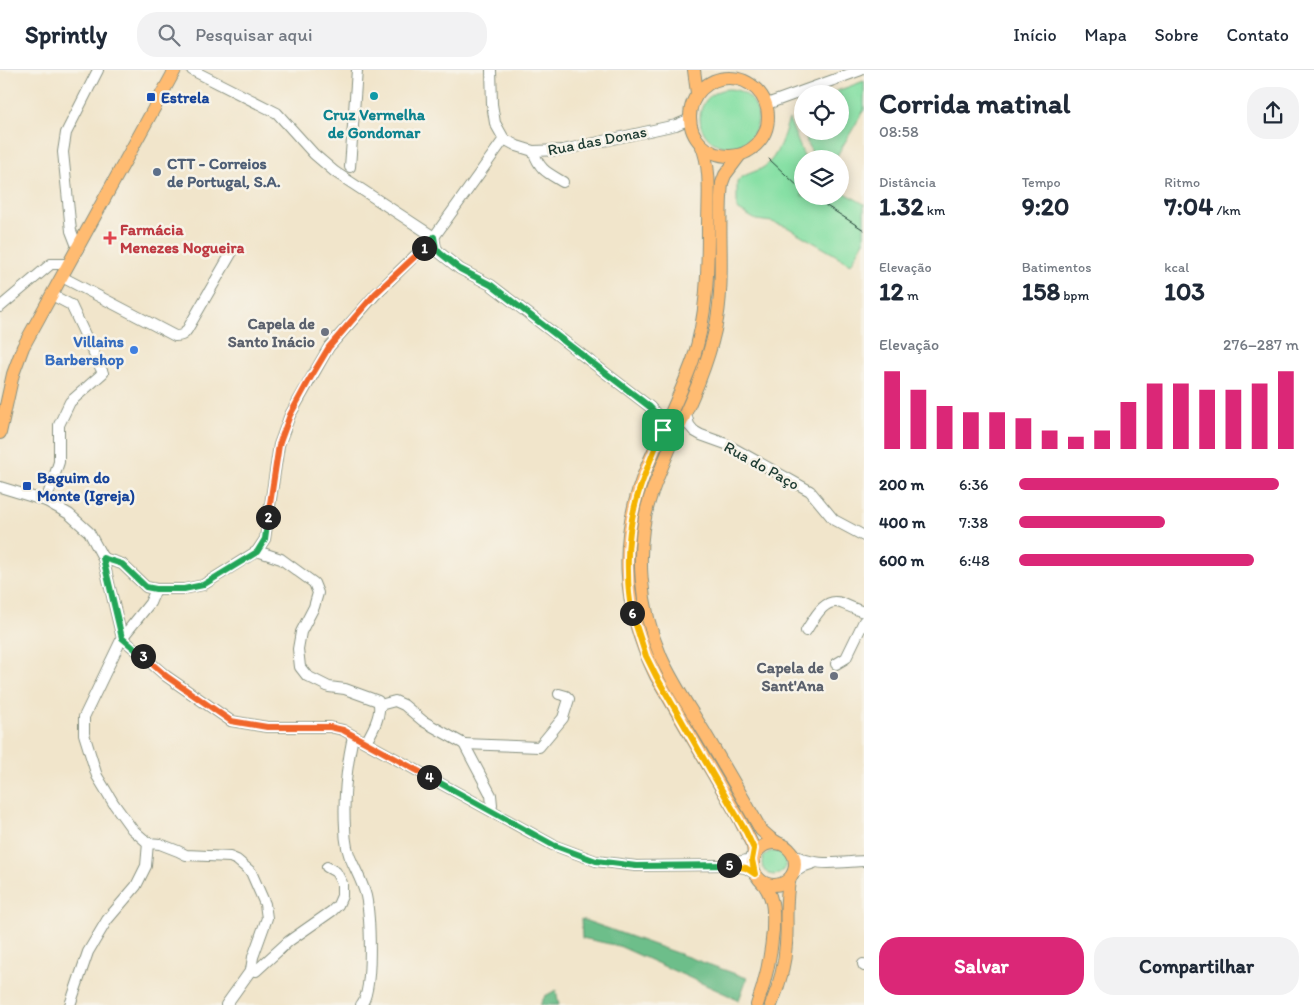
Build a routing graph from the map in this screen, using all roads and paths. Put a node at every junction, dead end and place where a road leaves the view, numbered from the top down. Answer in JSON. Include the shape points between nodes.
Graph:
{"nodes":[{"id":1,"x":98,"y":70,"type":"edge"},
{"id":2,"x":175,"y":70,"type":"edge"},
{"id":3,"x":192,"y":70,"type":"edge"},
{"id":4,"x":357,"y":70,"type":"edge"},
{"id":5,"x":491,"y":70,"type":"edge"},
{"id":6,"x":694,"y":70,"type":"edge"},
{"id":7,"x":861,"y":70,"type":"edge"},
{"id":8,"x":738,"y":75,"type":"edge"},
{"id":9,"x":697,"y":94,"type":"junction"},
{"id":10,"x":767,"y":104,"type":"junction"},
{"id":11,"x":690,"y":119,"type":"junction"},
{"id":12,"x":504,"y":139,"type":"junction"},
{"id":13,"x":701,"y":144,"type":"junction"},
{"id":14,"x":533,"y":151,"type":"junction"},
{"id":15,"x":740,"y":155,"type":"junction"},
{"id":16,"x":350,"y":167,"type":"dead end"},
{"id":17,"x":563,"y":182,"type":"dead end"},
{"id":18,"x":434,"y":237,"type":"junction"},
{"id":19,"x":78,"y":249,"type":"junction"},
{"id":20,"x":232,"y":252,"type":"dead end"},
{"id":21,"x":69,"y":264,"type":"junction"},
{"id":22,"x":62,"y":277,"type":"junction"},
{"id":23,"x":52,"y":295,"type":"junction"},
{"id":24,"x":0,"y":308,"type":"edge"},
{"id":25,"x":686,"y":413,"type":"junction"},
{"id":26,"x":663,"y":430,"type":"junction"},
{"id":27,"x":0,"y":433,"type":"edge"},
{"id":28,"x":0,"y":486,"type":"edge"},
{"id":29,"x":46,"y":502,"type":"junction"},
{"id":30,"x":864,"y":536,"type":"edge"},
{"id":31,"x":257,"y":552,"type":"junction"},
{"id":32,"x":103,"y":558,"type":"junction"},
{"id":33,"x":156,"y":589,"type":"junction"},
{"id":34,"x":864,"y":612,"type":"edge"},
{"id":35,"x":864,"y":621,"type":"edge"},
{"id":36,"x":806,"y":631,"type":"dead end"},
{"id":37,"x":122,"y":638,"type":"junction"},
{"id":38,"x":836,"y":664,"type":"dead end"},
{"id":39,"x":559,"y":694,"type":"dead end"},
{"id":40,"x":380,"y":705,"type":"junction"},
{"id":41,"x":353,"y":736,"type":"junction"},
{"id":42,"x":366,"y":742,"type":"junction"},
{"id":43,"x":464,"y":744,"type":"junction"},
{"id":44,"x":491,"y":810,"type":"junction"},
{"id":45,"x":778,"y":842,"type":"junction"},
{"id":46,"x":148,"y":843,"type":"junction"},
{"id":47,"x":792,"y":853,"type":"junction"},
{"id":48,"x":754,"y":855,"type":"junction"},
{"id":49,"x":864,"y":861,"type":"edge"},
{"id":50,"x":818,"y":863,"type":"junction"},
{"id":51,"x":723,"y":865,"type":"junction"},
{"id":52,"x":327,"y":867,"type":"dead end"},
{"id":53,"x":791,"y":876,"type":"junction"},
{"id":54,"x":757,"y":877,"type":"junction"},
{"id":55,"x":251,"y":970,"type":"junction"},
{"id":56,"x":70,"y":1005,"type":"edge"},
{"id":57,"x":226,"y":1005,"type":"edge"},
{"id":58,"x":363,"y":1005,"type":"edge"},
{"id":59,"x":757,"y":1005,"type":"edge"},
{"id":60,"x":771,"y":1005,"type":"edge"}],
"edges":[{"from":1,"to":19,"type":"street","via":[[66,133],[63,152],[71,231]]},
{"from":2,"to":19,"type":"main road"},
{"from":3,"to":18,"type":"street","via":[[276,113],[335,172]]},
{"from":4,"to":16,"type":"street"},
{"from":5,"to":12,"type":"street","via":[[495,123]]},
{"from":6,"to":9,"type":"main road"},
{"from":7,"to":10,"type":"street"},
{"from":8,"to":9,"type":"main road","via":[[717,79]]},
{"from":8,"to":10,"type":"main road","via":[[753,85]]},
{"from":9,"to":11,"type":"main road"},
{"from":10,"to":15,"type":"main road","via":[[767,130],[761,141]]},
{"from":11,"to":13,"type":"main road","via":[[693,133]]},
{"from":11,"to":14,"type":"street","name":"Rua das Donas","via":[[676,125],[563,150]]},
{"from":12,"to":14,"type":"street","name":"Rua das Donas"},
{"from":12,"to":18,"type":"street"},
{"from":13,"to":15,"type":"main road","via":[[716,154]]},
{"from":13,"to":26,"type":"main road","via":[[708,180],[705,307],[693,360]]},
{"from":14,"to":17,"type":"street","via":[[542,170]]},
{"from":15,"to":25,"type":"main road","via":[[722,183],[722,277],[716,328]]},
{"from":18,"to":26,"type":"street","via":[[440,253],[460,269],[498,290],[650,407],[660,418]]},
{"from":18,"to":31,"type":"street","via":[[375,294],[329,347],[308,382],[290,415],[279,445],[265,539]]},
{"from":19,"to":21,"type":"main road"},
{"from":20,"to":22,"type":"street","via":[[184,335],[180,336]]},
{"from":21,"to":22,"type":"main road"},
{"from":21,"to":24,"type":"street","via":[[51,264]]},
{"from":22,"to":23,"type":"main road"},
{"from":23,"to":27,"type":"main road","via":[[23,348],[13,374]]},
{"from":23,"to":29,"type":"street","via":[[71,305],[103,373],[70,402],[58,425],[58,462]]},
{"from":25,"to":30,"type":"street","name":"Rua do Paço","via":[[694,431],[726,444],[810,491],[834,520]]},
{"from":25,"to":45,"type":"main road","via":[[661,468],[644,523],[641,564],[648,618],[675,683],[762,830]]},
{"from":26,"to":48,"type":"main road","via":[[639,488],[628,534],[631,609],[646,656],[739,818]]},
{"from":28,"to":29,"type":"street"},
{"from":29,"to":32,"type":"street","via":[[69,514],[89,532]]},
{"from":31,"to":33,"type":"street","via":[[203,585]]},
{"from":31,"to":40,"type":"street","via":[[281,559],[314,583],[318,592],[301,632],[298,649],[300,667],[307,676],[329,687],[372,698]]},
{"from":32,"to":33,"type":"street","via":[[122,564],[146,587]]},
{"from":32,"to":37,"type":"street"},
{"from":33,"to":37,"type":"street","via":[[150,603]]},
{"from":34,"to":36,"type":"street","via":[[833,601],[827,603]]},
{"from":35,"to":38,"type":"street","via":[[851,651]]},
{"from":37,"to":41,"type":"street","via":[[166,676],[231,721],[267,727],[330,727]]},
{"from":37,"to":46,"type":"street","via":[[84,717],[84,734],[97,776],[132,829]]},
{"from":39,"to":43,"type":"street","via":[[569,699],[562,718],[539,747]]},
{"from":40,"to":42,"type":"street"},
{"from":40,"to":43,"type":"street","via":[[395,701],[404,705],[422,720]]},
{"from":41,"to":42,"type":"street"},
{"from":41,"to":58,"type":"street","via":[[348,760],[345,826],[347,847],[360,878],[368,912],[370,958]]},
{"from":42,"to":44,"type":"street"},
{"from":43,"to":44,"type":"street","via":[[491,796]]},
{"from":44,"to":51,"type":"street","via":[[553,845],[596,861],[636,866]]},
{"from":45,"to":47,"type":"main road"},
{"from":45,"to":48,"type":"main road","via":[[764,844]]},
{"from":46,"to":55,"type":"street","via":[[160,844],[186,855],[230,857],[251,872],[265,904],[267,918]]},
{"from":46,"to":56,"type":"street","via":[[146,866],[136,886],[108,920],[88,952]]},
{"from":47,"to":50,"type":"street"},
{"from":47,"to":53,"type":"main road","via":[[795,862]]},
{"from":48,"to":51,"type":"street"},
{"from":48,"to":54,"type":"main road","via":[[753,867]]},
{"from":49,"to":50,"type":"street"},
{"from":50,"to":53,"type":"street","via":[[805,866]]},
{"from":51,"to":54,"type":"street","via":[[746,868]]},
{"from":52,"to":55,"type":"street","via":[[336,872],[342,883],[338,904],[256,971]]},
{"from":53,"to":54,"type":"main road","via":[[780,884],[772,885]]},
{"from":53,"to":60,"type":"main road","via":[[786,902],[786,945]]},
{"from":54,"to":59,"type":"main road","via":[[767,888],[771,899],[773,924],[767,973]]},
{"from":55,"to":57,"type":"street"}]}
